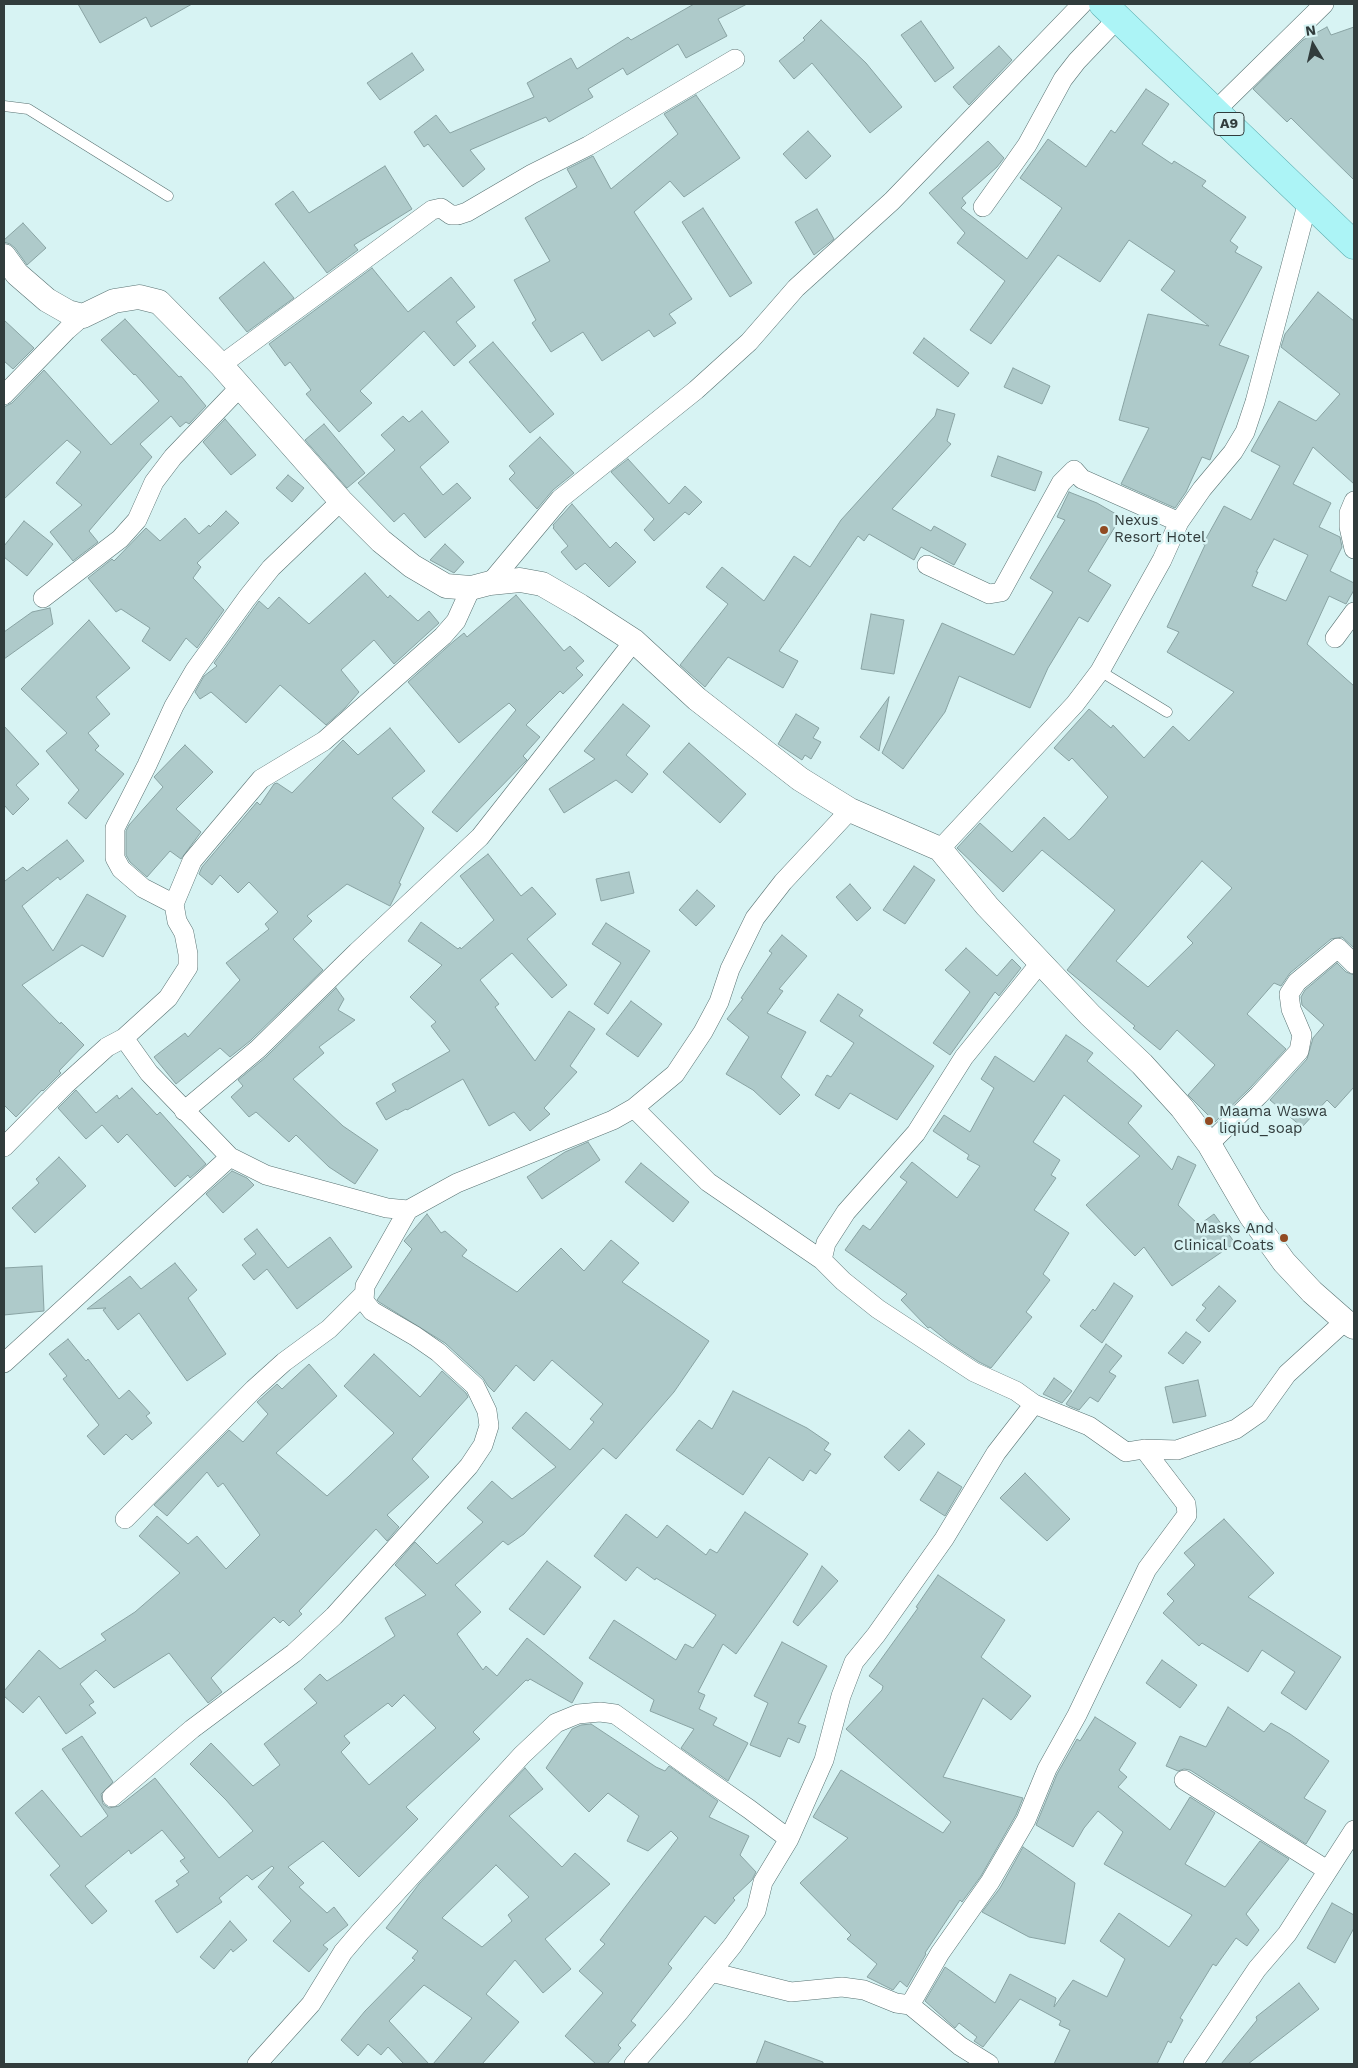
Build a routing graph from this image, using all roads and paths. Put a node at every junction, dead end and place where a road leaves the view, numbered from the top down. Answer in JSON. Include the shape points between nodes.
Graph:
{"nodes":[{"id":1,"x":1082,"y":4,"type":"edge"},
{"id":2,"x":1324,"y":4,"type":"edge"},
{"id":3,"x":1111,"y":11,"type":"edge"},
{"id":4,"x":735,"y":59,"type":"dead end"},
{"id":5,"x":4,"y":106,"type":"edge"},
{"id":6,"x":1215,"y":111,"type":"junction"},
{"id":7,"x":168,"y":196,"type":"dead end"},
{"id":8,"x":1308,"y":201,"type":"junction"},
{"id":9,"x":983,"y":207,"type":"dead end"},
{"id":10,"x":1354,"y":245,"type":"edge"},
{"id":11,"x":4,"y":256,"type":"edge"},
{"id":12,"x":83,"y":316,"type":"junction"},
{"id":13,"x":221,"y":365,"type":"junction"},
{"id":14,"x":240,"y":387,"type":"junction"},
{"id":15,"x":4,"y":396,"type":"edge"},
{"id":16,"x":341,"y":501,"type":"junction"},
{"id":17,"x":1354,"y":501,"type":"edge"},
{"id":18,"x":1179,"y":522,"type":"junction"},
{"id":19,"x":1354,"y":549,"type":"edge"},
{"id":20,"x":927,"y":565,"type":"dead end"},
{"id":21,"x":480,"y":586,"type":"junction"},
{"id":22,"x":43,"y":598,"type":"dead end"},
{"id":23,"x":1354,"y":612,"type":"edge"},
{"id":24,"x":1335,"y":638,"type":"dead end"},
{"id":25,"x":634,"y":642,"type":"junction"},
{"id":26,"x":1100,"y":670,"type":"junction"},
{"id":27,"x":1167,"y":712,"type":"dead end"},
{"id":28,"x":850,"y":810,"type":"junction"},
{"id":29,"x":940,"y":849,"type":"junction"},
{"id":30,"x":174,"y":904,"type":"junction"},
{"id":31,"x":1041,"y":962,"type":"junction"},
{"id":32,"x":1354,"y":964,"type":"edge"},
{"id":33,"x":124,"y":1038,"type":"junction"},
{"id":34,"x":634,"y":1108,"type":"junction"},
{"id":35,"x":184,"y":1111,"type":"junction"},
{"id":36,"x":1210,"y":1144,"type":"junction"},
{"id":37,"x":4,"y":1147,"type":"edge"},
{"id":38,"x":230,"y":1157,"type":"junction"},
{"id":39,"x":408,"y":1210,"type":"junction"},
{"id":40,"x":822,"y":1260,"type":"junction"},
{"id":41,"x":363,"y":1295,"type":"junction"},
{"id":42,"x":1349,"y":1324,"type":"edge"},
{"id":43,"x":4,"y":1363,"type":"edge"},
{"id":44,"x":1034,"y":1404,"type":"junction"},
{"id":45,"x":1144,"y":1450,"type":"junction"},
{"id":46,"x":125,"y":1519,"type":"dead end"},
{"id":47,"x":1184,"y":1780,"type":"dead end"},
{"id":48,"x":112,"y":1797,"type":"dead end"},
{"id":49,"x":1354,"y":1830,"type":"edge"},
{"id":50,"x":790,"y":1839,"type":"junction"},
{"id":51,"x":1327,"y":1870,"type":"junction"},
{"id":52,"x":711,"y":1972,"type":"junction"},
{"id":53,"x":910,"y":2005,"type":"junction"},
{"id":54,"x":985,"y":2063,"type":"edge"},
{"id":55,"x":257,"y":2064,"type":"edge"},
{"id":56,"x":634,"y":2064,"type":"edge"},
{"id":57,"x":1193,"y":2064,"type":"edge"}],
"edges":[{"from":1,"to":21,"type":"street","via":[[892,201],[796,288],[748,342],[696,390],[560,499]]},
{"from":2,"to":6,"type":"street"},
{"from":3,"to":6,"type":"main road","number":"A9"},
{"from":3,"to":9,"type":"street","via":[[1063,79],[1028,145]]},
{"from":4,"to":13,"type":"street","via":[[588,146],[467,212],[458,215],[441,208],[432,210]]},
{"from":5,"to":7,"type":"lane","via":[[28,109]]},
{"from":6,"to":8,"type":"main road","number":"A9"},
{"from":8,"to":10,"type":"main road","number":"A9"},
{"from":8,"to":18,"type":"street","via":[[1245,432]]},
{"from":11,"to":12,"type":"street","via":[[17,274],[46,300]]},
{"from":12,"to":13,"type":"street","via":[[114,301],[139,296],[159,302]]},
{"from":12,"to":15,"type":"street"},
{"from":13,"to":14,"type":"street"},
{"from":14,"to":16,"type":"street"},
{"from":14,"to":22,"type":"street","via":[[169,463],[154,482],[137,520],[120,539]]},
{"from":16,"to":21,"type":"street","via":[[412,566],[446,586]]},
{"from":16,"to":30,"type":"street","via":[[271,568],[195,670],[115,828],[115,858],[121,869],[143,888]]},
{"from":17,"to":19,"type":"street","via":[[1349,513],[1349,527]]},
{"from":18,"to":20,"type":"street","via":[[1082,479],[1074,470],[1061,483],[1001,592],[989,594]]},
{"from":18,"to":26,"type":"street","via":[[1162,560]]},
{"from":21,"to":25,"type":"street","via":[[520,580],[542,584]]},
{"from":21,"to":30,"type":"street","via":[[443,636],[324,741],[256,784],[192,860]]},
{"from":23,"to":24,"type":"street"},
{"from":25,"to":28,"type":"street","via":[[697,699],[800,779]]},
{"from":25,"to":35,"type":"street","via":[[480,837],[258,1049]]},
{"from":26,"to":27,"type":"lane"},
{"from":26,"to":29,"type":"street","via":[[1075,704]]},
{"from":28,"to":29,"type":"street"},
{"from":28,"to":34,"type":"street","via":[[783,882],[755,918],[703,1032],[675,1074]]},
{"from":29,"to":31,"type":"street","via":[[987,906]]},
{"from":30,"to":33,"type":"street","via":[[177,921],[184,933],[188,967],[168,998]]},
{"from":31,"to":36,"type":"street","via":[[1149,1071]]},
{"from":31,"to":40,"type":"street","via":[[964,1057],[916,1133],[846,1212],[826,1243]]},
{"from":32,"to":36,"type":"street","via":[[1338,948],[1297,982],[1289,994],[1291,1009],[1302,1035],[1299,1051]]},
{"from":33,"to":35,"type":"street","via":[[150,1074]]},
{"from":33,"to":37,"type":"street","via":[[107,1047],[65,1084]]},
{"from":34,"to":39,"type":"street","via":[[613,1120],[457,1183]]},
{"from":34,"to":40,"type":"street","via":[[708,1182]]},
{"from":35,"to":38,"type":"street"},
{"from":36,"to":42,"type":"street","via":[[1250,1216],[1284,1262]]},
{"from":38,"to":39,"type":"street","via":[[266,1175],[387,1208]]},
{"from":38,"to":43,"type":"street"},
{"from":39,"to":41,"type":"street"},
{"from":40,"to":44,"type":"street","via":[[878,1309],[974,1372],[1016,1391]]},
{"from":41,"to":46,"type":"street","via":[[329,1329],[254,1389]]},
{"from":41,"to":48,"type":"street","via":[[372,1311],[438,1352],[475,1386],[487,1411],[489,1426],[483,1445],[469,1466],[334,1616],[294,1653],[192,1729]]},
{"from":42,"to":45,"type":"street","via":[[1287,1374],[1259,1412],[1236,1429],[1177,1450]]},
{"from":44,"to":45,"type":"street","via":[[1089,1426],[1126,1452]]},
{"from":44,"to":50,"type":"street","via":[[996,1453],[944,1539],[854,1662],[824,1760]]},
{"from":45,"to":53,"type":"street","via":[[1186,1504],[1187,1515],[1147,1569],[1077,1715],[1046,1769],[1026,1820]]},
{"from":47,"to":51,"type":"street"},
{"from":49,"to":51,"type":"street"},
{"from":50,"to":52,"type":"street","via":[[763,1882],[756,1911]]},
{"from":50,"to":55,"type":"street","via":[[615,1714],[578,1714],[556,1723],[522,1755],[342,1952],[311,2004]]},
{"from":51,"to":57,"type":"street","via":[[1287,1934],[1257,1969]]},
{"from":52,"to":53,"type":"street","via":[[792,1992],[842,1986]]},
{"from":52,"to":56,"type":"street"},
{"from":53,"to":54,"type":"street"}]}
